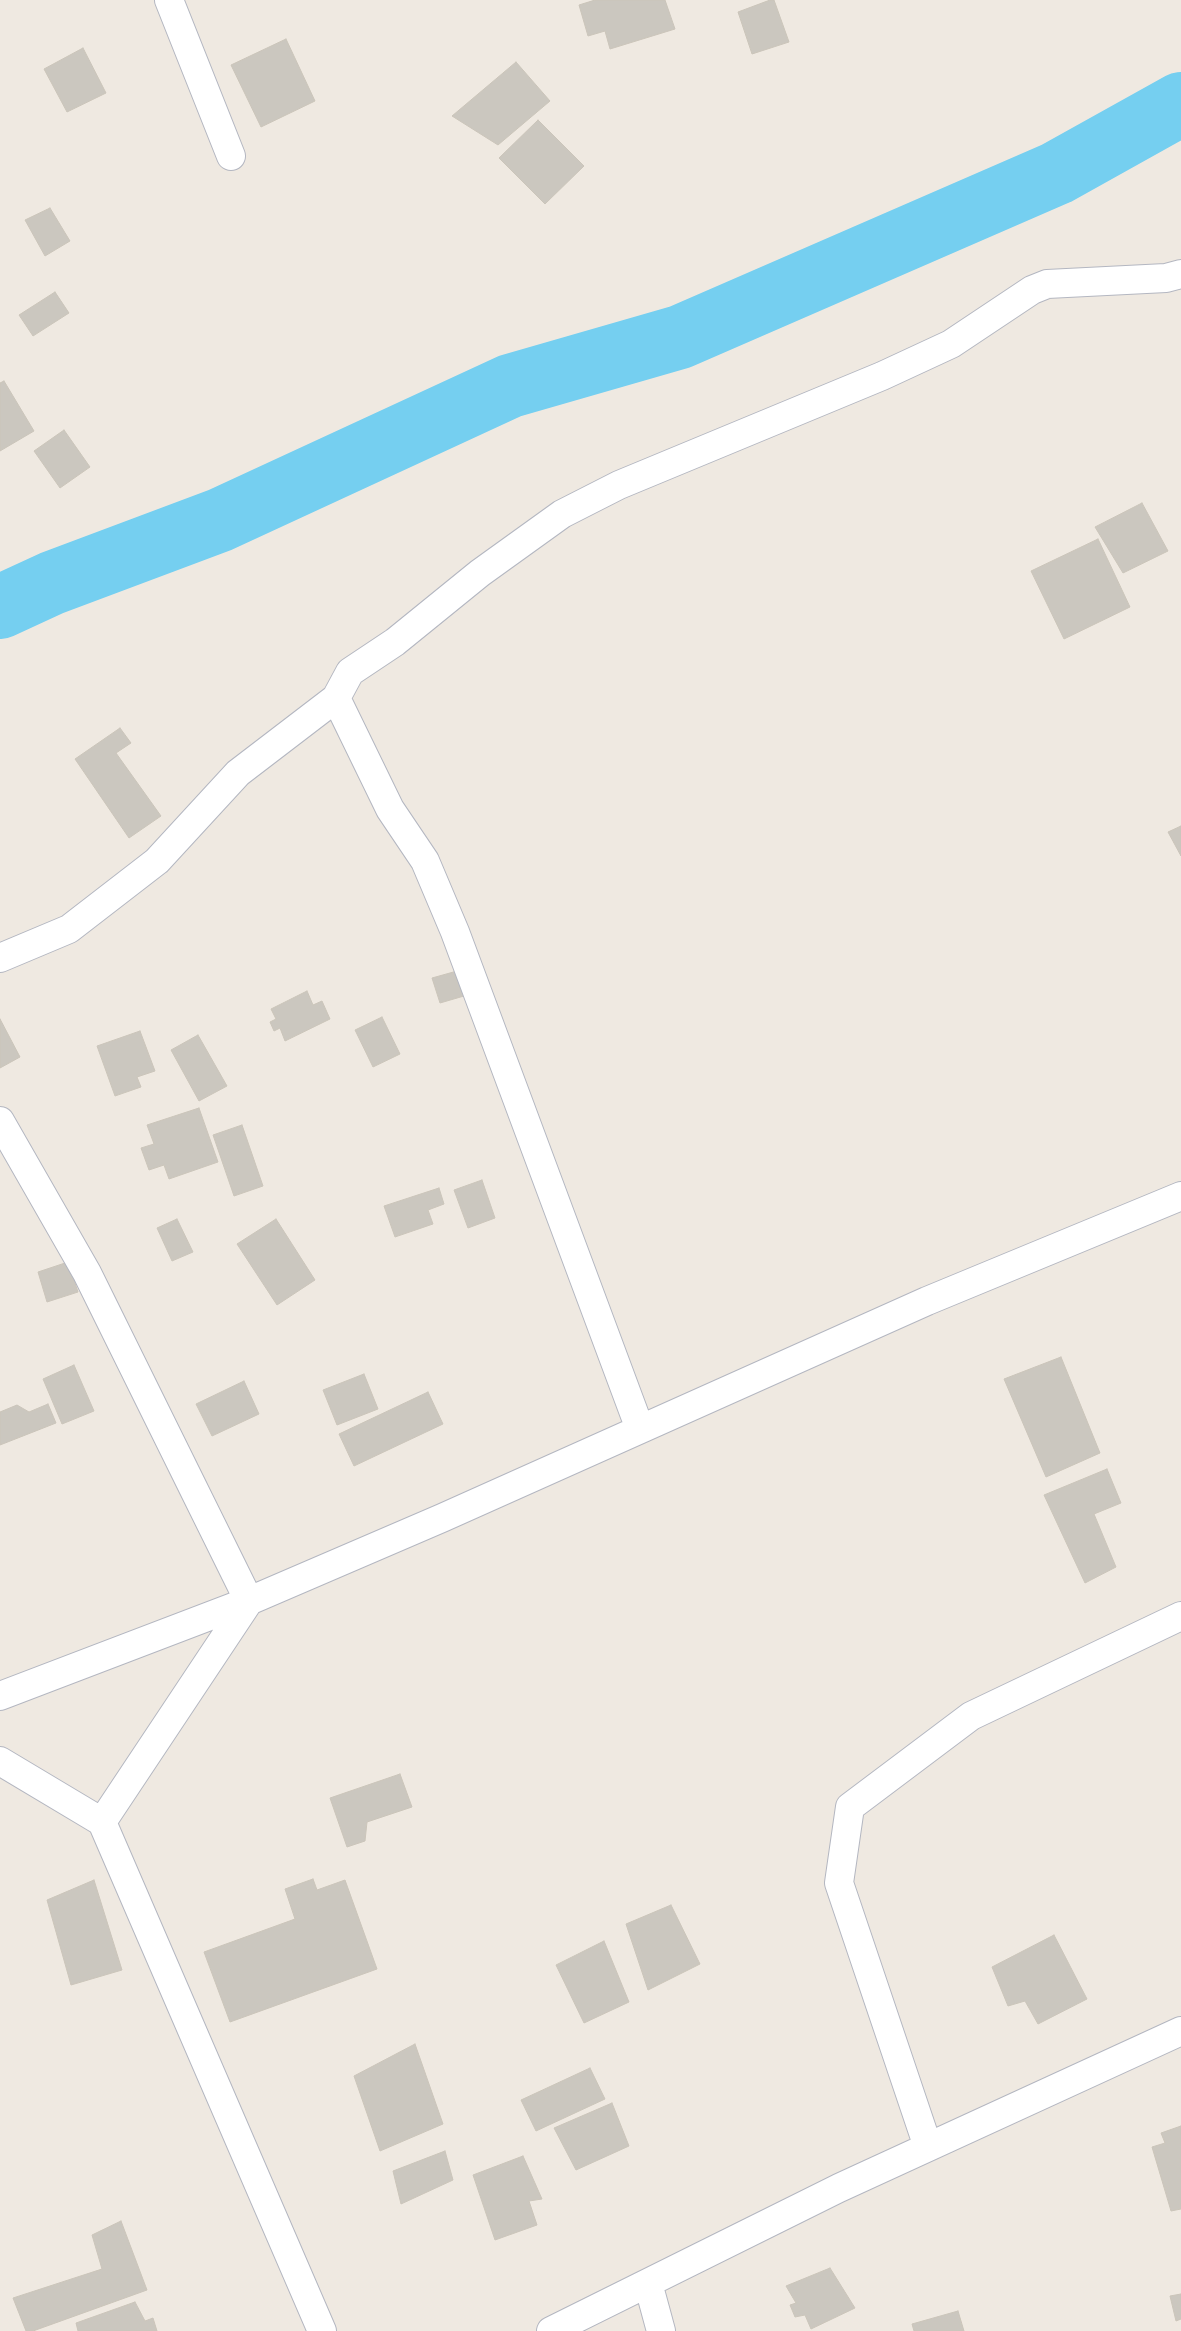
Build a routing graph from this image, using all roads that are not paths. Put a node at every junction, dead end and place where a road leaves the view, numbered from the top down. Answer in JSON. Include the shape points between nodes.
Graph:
{"nodes":[{"id":1,"x":169,"y":0,"type":"edge"},
{"id":2,"x":230,"y":156,"type":"dead end"},
{"id":3,"x":1181,"y":274,"type":"edge"},
{"id":4,"x":336,"y":698,"type":"junction"},
{"id":5,"x":0,"y":958,"type":"edge"},
{"id":6,"x":0,"y":1121,"type":"edge"},
{"id":7,"x":1181,"y":1196,"type":"edge"},
{"id":8,"x":640,"y":1429,"type":"junction"},
{"id":9,"x":249,"y":1600,"type":"junction"},
{"id":10,"x":1181,"y":1616,"type":"edge"},
{"id":11,"x":0,"y":1696,"type":"edge"},
{"id":12,"x":0,"y":1761,"type":"edge"},
{"id":13,"x":102,"y":1822,"type":"junction"},
{"id":14,"x":1181,"y":2031,"type":"edge"},
{"id":15,"x":928,"y":2147,"type":"junction"},
{"id":16,"x":648,"y":2283,"type":"junction"},
{"id":17,"x":322,"y":2331,"type":"edge"},
{"id":18,"x":551,"y":2331,"type":"edge"},
{"id":19,"x":660,"y":2331,"type":"edge"}],
"edges":[{"from":1,"to":2,"type":"street"},
{"from":3,"to":4,"type":"street","via":[[1166,278],[1047,284],[1032,290],[934,352],[619,485],[562,514],[480,573],[395,642],[350,672]]},
{"from":4,"to":5,"type":"street","via":[[238,773],[150,867],[69,929]]},
{"from":4,"to":8,"type":"street","via":[[390,809],[425,861],[455,932]]},
{"from":6,"to":9,"type":"street","via":[[87,1273]]},
{"from":7,"to":8,"type":"street","via":[[928,1301]]},
{"from":8,"to":9,"type":"street"},
{"from":9,"to":11,"type":"street"},
{"from":9,"to":13,"type":"street"},
{"from":10,"to":15,"type":"street","via":[[972,1716],[850,1807],[839,1884]]},
{"from":12,"to":13,"type":"street"},
{"from":13,"to":17,"type":"street"},
{"from":14,"to":15,"type":"street"},
{"from":15,"to":16,"type":"street"},
{"from":16,"to":18,"type":"street"},
{"from":16,"to":19,"type":"street"}]}
